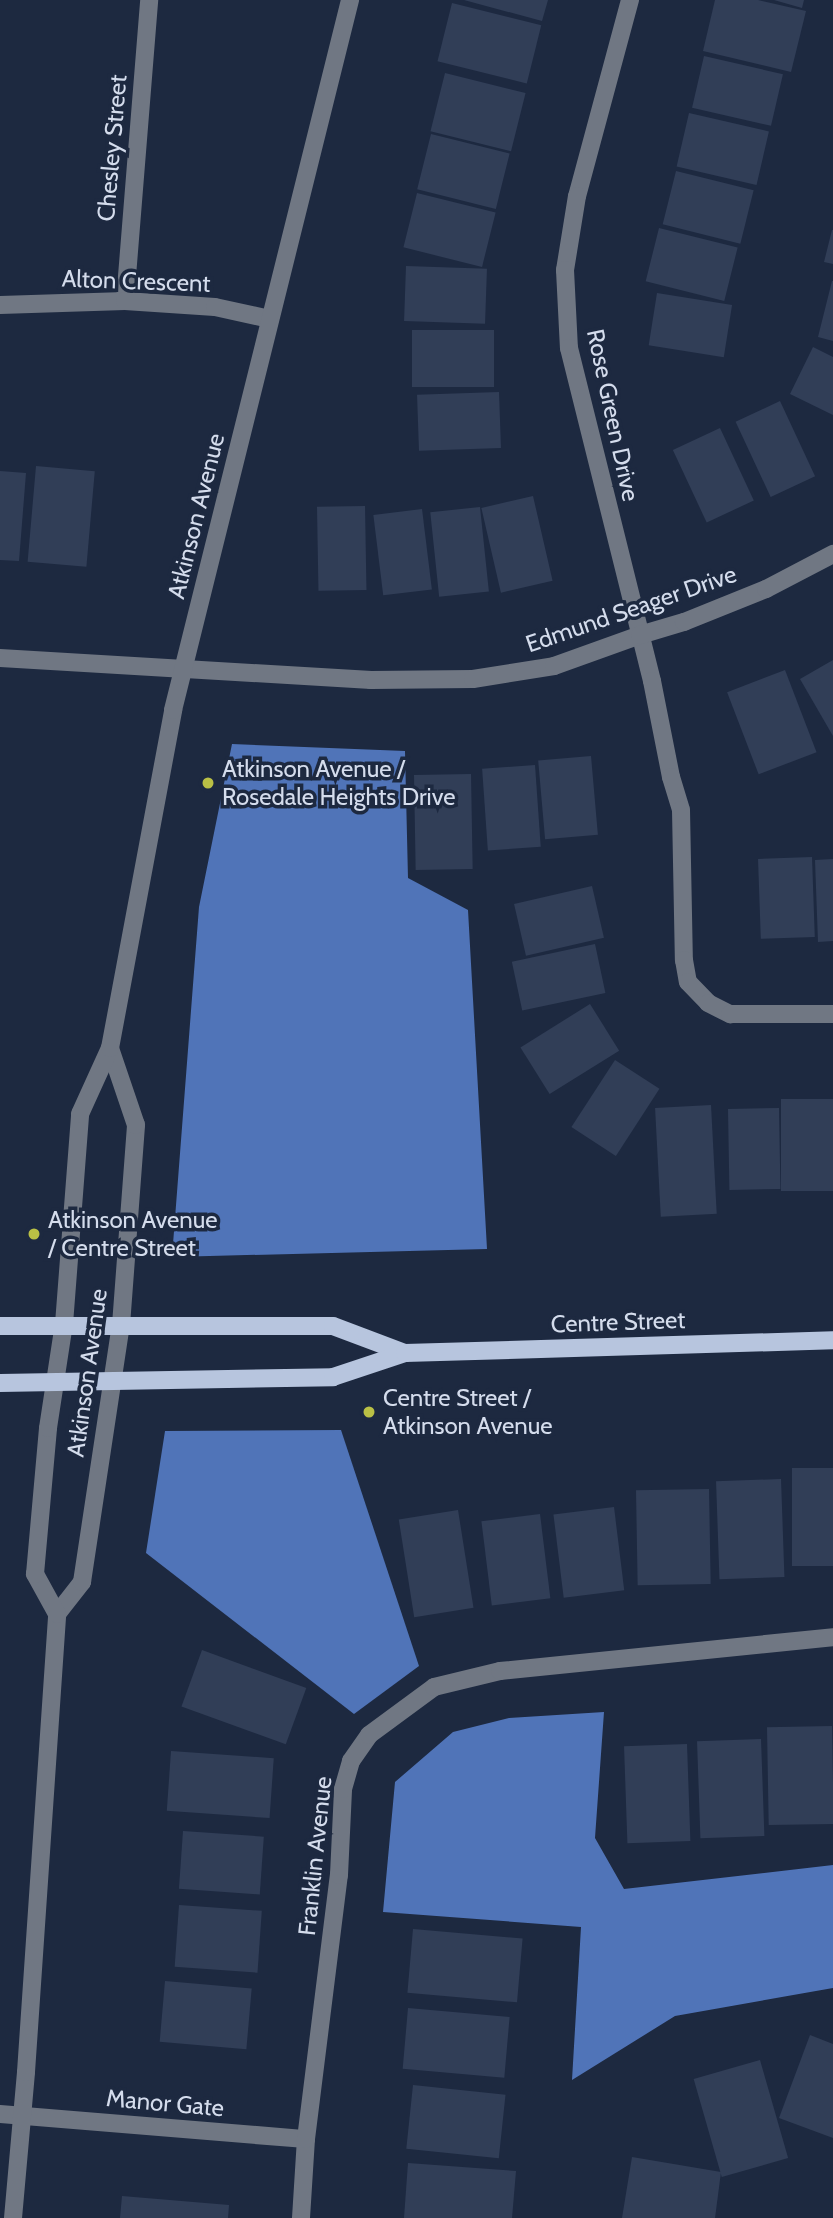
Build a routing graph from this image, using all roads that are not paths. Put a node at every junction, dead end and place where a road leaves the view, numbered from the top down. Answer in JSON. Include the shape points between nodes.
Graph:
{"nodes":[{"id":1,"x":149,"y":0,"type":"edge"},
{"id":2,"x":350,"y":0,"type":"edge"},
{"id":3,"x":630,"y":0,"type":"edge"},
{"id":4,"x":125,"y":301,"type":"junction"},
{"id":5,"x":0,"y":305,"type":"edge"},
{"id":6,"x":270,"y":319,"type":"junction"},
{"id":7,"x":833,"y":554,"type":"edge"},
{"id":8,"x":640,"y":635,"type":"junction"},
{"id":9,"x":0,"y":658,"type":"edge"},
{"id":10,"x":184,"y":668,"type":"junction"},
{"id":11,"x":833,"y":1014,"type":"edge"},
{"id":12,"x":110,"y":1048,"type":"junction"},
{"id":13,"x":64,"y":1324,"type":"junction"},
{"id":14,"x":121,"y":1325,"type":"junction"},
{"id":15,"x":0,"y":1326,"type":"edge"},
{"id":16,"x":833,"y":1340,"type":"edge"},
{"id":17,"x":405,"y":1353,"type":"junction"},
{"id":18,"x":112,"y":1382,"type":"junction"},
{"id":19,"x":55,"y":1383,"type":"junction"},
{"id":20,"x":0,"y":1384,"type":"edge"},
{"id":21,"x":57,"y":1614,"type":"junction"},
{"id":22,"x":833,"y":1637,"type":"edge"},
{"id":23,"x":0,"y":2114,"type":"edge"},
{"id":24,"x":20,"y":2115,"type":"junction"},
{"id":25,"x":306,"y":2139,"type":"junction"},
{"id":26,"x":13,"y":2218,"type":"edge"},
{"id":27,"x":301,"y":2218,"type":"edge"}],
"edges":[{"from":1,"to":4,"type":"street","name":"Chesley Street"},
{"from":2,"to":6,"type":"street","name":"Atkinson Avenue"},
{"from":3,"to":8,"type":"street","name":"Rose Green Drive","via":[[576,196],[565,270],[569,348]]},
{"from":4,"to":5,"type":"street","name":"Alton Crescent"},
{"from":4,"to":6,"type":"street","name":"Alton Crescent","via":[[215,307]]},
{"from":6,"to":10,"type":"street","name":"Atkinson Avenue"},
{"from":7,"to":8,"type":"street","name":"Edmund Seager Drive","via":[[766,589]]},
{"from":8,"to":10,"type":"street","name":"Edmund Seager Drive","via":[[554,666],[473,679],[371,680]]},
{"from":8,"to":11,"type":"street","name":"Rose Green Drive","via":[[681,810],[688,982],[708,1003],[730,1014]]},
{"from":9,"to":10,"type":"street","name":"Edmund Seager Drive"},
{"from":10,"to":12,"type":"street","name":"Atkinson Avenue"},
{"from":12,"to":13,"type":"street","name":"Atkinson Avenue","via":[[80,1114]]},
{"from":12,"to":14,"type":"street","name":"Atkinson Avenue","via":[[136,1125]]},
{"from":13,"to":14,"type":"main road","name":"Centre Street"},
{"from":13,"to":15,"type":"main road","name":"Centre Street"},
{"from":13,"to":19,"type":"street","name":"Atkinson Avenue"},
{"from":14,"to":17,"type":"main road","name":"Centre Street","via":[[333,1326]]},
{"from":14,"to":18,"type":"street","name":"Atkinson Avenue"},
{"from":16,"to":17,"type":"main road","name":"Centre Street"},
{"from":17,"to":18,"type":"main road","name":"Centre Street","via":[[333,1377]]},
{"from":18,"to":19,"type":"main road","name":"Centre Street"},
{"from":18,"to":21,"type":"street","name":"Atkinson Avenue","via":[[82,1582]]},
{"from":19,"to":20,"type":"main road","name":"Centre Street"},
{"from":19,"to":21,"type":"street","name":"Atkinson Avenue","via":[[36,1574]]},
{"from":21,"to":24,"type":"street"},
{"from":22,"to":25,"type":"street","name":"Franklin Avenue","via":[[500,1671],[434,1687],[369,1735],[351,1761],[343,1789],[339,1875]]},
{"from":23,"to":24,"type":"street","name":"Manor Gate"},
{"from":24,"to":25,"type":"street","name":"Manor Gate"},
{"from":24,"to":26,"type":"street"},
{"from":25,"to":27,"type":"street","name":"Franklin Avenue"}]}
